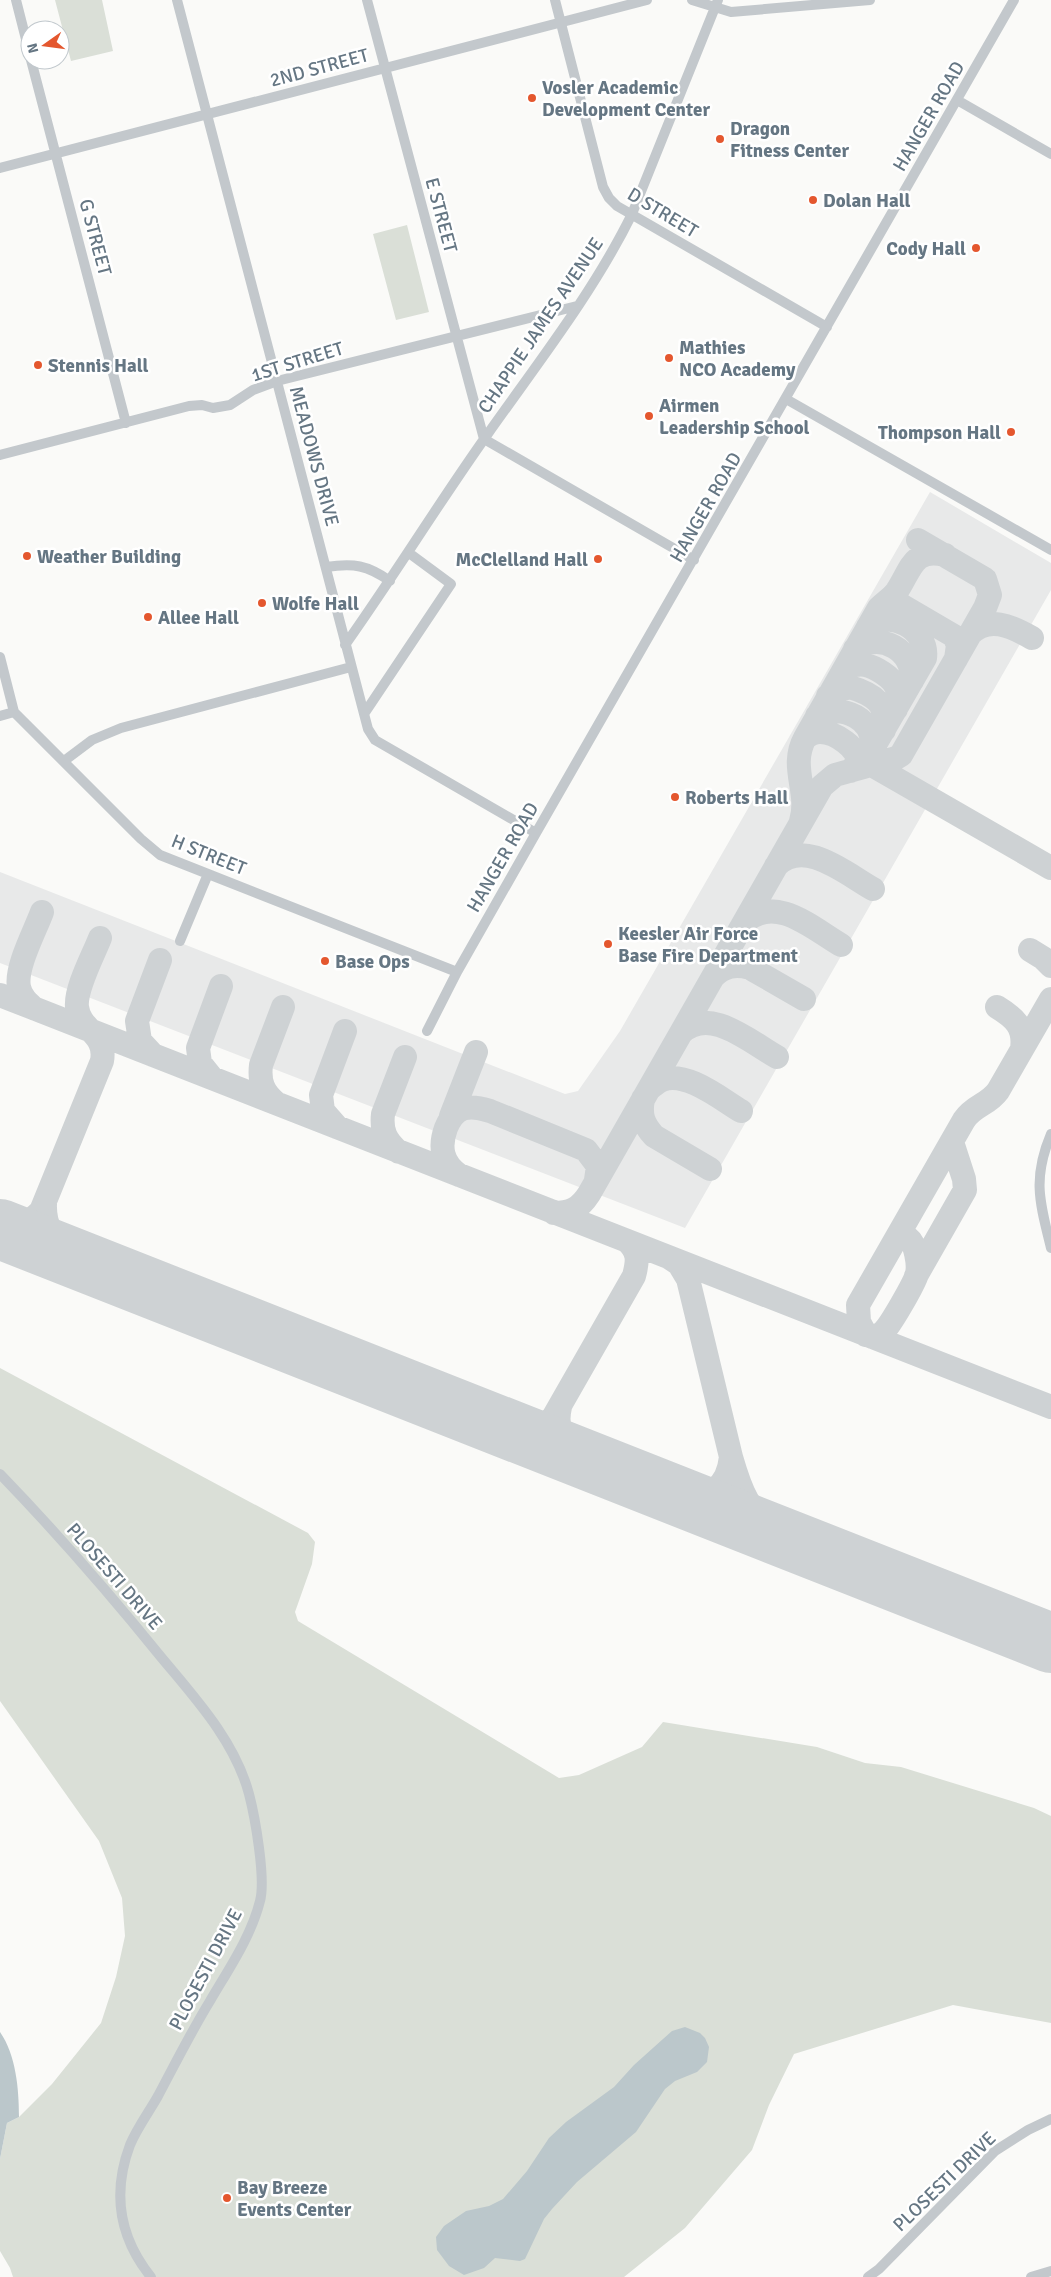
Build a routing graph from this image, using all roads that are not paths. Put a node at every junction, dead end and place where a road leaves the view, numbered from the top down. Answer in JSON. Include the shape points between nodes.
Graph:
{"nodes":[{"id":1,"x":16,"y":0,"type":"edge"},
{"id":2,"x":177,"y":0,"type":"edge"},
{"id":3,"x":367,"y":0,"type":"edge"},
{"id":4,"x":555,"y":0,"type":"edge"},
{"id":5,"x":647,"y":0,"type":"edge"},
{"id":6,"x":692,"y":0,"type":"edge"},
{"id":7,"x":870,"y":0,"type":"edge"},
{"id":8,"x":1014,"y":0,"type":"edge"},
{"id":9,"x":717,"y":3,"type":"edge"},
{"id":10,"x":21,"y":20,"type":"edge"},
{"id":11,"x":561,"y":22,"type":"junction"},
{"id":12,"x":385,"y":68,"type":"junction"},
{"id":13,"x":34,"y":70,"type":"edge"},
{"id":14,"x":957,"y":100,"type":"junction"},
{"id":15,"x":207,"y":114,"type":"junction"},
{"id":16,"x":56,"y":153,"type":"junction"},
{"id":17,"x":1051,"y":154,"type":"edge"},
{"id":18,"x":0,"y":168,"type":"edge"},
{"id":19,"x":632,"y":214,"type":"junction"},
{"id":20,"x":577,"y":306,"type":"junction"},
{"id":21,"x":827,"y":327,"type":"junction"},
{"id":22,"x":455,"y":336,"type":"junction"},
{"id":23,"x":277,"y":381,"type":"junction"},
{"id":24,"x":786,"y":399,"type":"junction"},
{"id":25,"x":126,"y":423,"type":"junction"},
{"id":26,"x":484,"y":440,"type":"junction"},
{"id":27,"x":0,"y":455,"type":"edge"},
{"id":28,"x":1051,"y":550,"type":"edge"},
{"id":29,"x":408,"y":553,"type":"junction"},
{"id":30,"x":694,"y":560,"type":"junction"},
{"id":31,"x":326,"y":567,"type":"junction"},
{"id":32,"x":390,"y":581,"type":"junction"},
{"id":33,"x":345,"y":645,"type":"junction"},
{"id":34,"x":0,"y":658,"type":"edge"},
{"id":35,"x":351,"y":667,"type":"junction"},
{"id":36,"x":14,"y":712,"type":"junction"},
{"id":37,"x":364,"y":714,"type":"junction"},
{"id":38,"x":0,"y":716,"type":"edge"},
{"id":39,"x":64,"y":761,"type":"junction"},
{"id":40,"x":536,"y":833,"type":"junction"},
{"id":41,"x":208,"y":874,"type":"junction"},
{"id":42,"x":180,"y":941,"type":"dead end"},
{"id":43,"x":458,"y":972,"type":"junction"},
{"id":44,"x":427,"y":1031,"type":"dead end"},
{"id":45,"x":1051,"y":1134,"type":"edge"},
{"id":46,"x":1051,"y":1248,"type":"edge"},
{"id":47,"x":0,"y":1474,"type":"edge"},
{"id":48,"x":1051,"y":2119,"type":"edge"},
{"id":49,"x":1051,"y":2271,"type":"edge"},
{"id":50,"x":151,"y":2277,"type":"edge"},
{"id":51,"x":868,"y":2277,"type":"edge"},
{"id":52,"x":1031,"y":2277,"type":"edge"}],
"edges":[{"from":1,"to":10,"type":"street"},
{"from":2,"to":15,"type":"street","name":"MEADOWS DRIVE"},
{"from":3,"to":12,"type":"street","name":"E STREET"},
{"from":4,"to":11,"type":"street","name":"D STREET"},
{"from":5,"to":11,"type":"street","name":"2ND STREET"},
{"from":6,"to":9,"type":"street"},
{"from":7,"to":9,"type":"street","via":[[732,12]]},
{"from":8,"to":14,"type":"street","name":"HANGER ROAD"},
{"from":9,"to":19,"type":"street","name":"CHAPPIE JAMES AVENUE"},
{"from":11,"to":12,"type":"street","name":"2ND STREET"},
{"from":11,"to":19,"type":"street","name":"D STREET","via":[[603,187],[617,206]]},
{"from":12,"to":15,"type":"street","name":"2ND STREET"},
{"from":12,"to":22,"type":"street","name":"E STREET"},
{"from":13,"to":16,"type":"street","name":"G STREET"},
{"from":14,"to":17,"type":"street"},
{"from":14,"to":21,"type":"street","name":"HANGER ROAD"},
{"from":15,"to":16,"type":"street","name":"2ND STREET"},
{"from":15,"to":23,"type":"street","name":"MEADOWS DRIVE"},
{"from":16,"to":18,"type":"street","name":"2ND STREET"},
{"from":16,"to":25,"type":"street","name":"G STREET"},
{"from":19,"to":20,"type":"street","name":"CHAPPIE JAMES AVENUE"},
{"from":19,"to":21,"type":"street","name":"D STREET"},
{"from":20,"to":22,"type":"street","name":"1ST STREET"},
{"from":20,"to":26,"type":"street","name":"CHAPPIE JAMES AVENUE"},
{"from":21,"to":24,"type":"street","name":"HANGER ROAD"},
{"from":22,"to":23,"type":"street","name":"1ST STREET"},
{"from":22,"to":26,"type":"street","name":"E STREET"},
{"from":23,"to":25,"type":"street","name":"1ST STREET","via":[[253,390],[230,405],[213,408],[189,406]]},
{"from":23,"to":31,"type":"street","name":"MEADOWS DRIVE"},
{"from":24,"to":28,"type":"street"},
{"from":24,"to":30,"type":"street","name":"HANGER ROAD"},
{"from":25,"to":27,"type":"street","name":"1ST STREET"},
{"from":26,"to":29,"type":"street","name":"CHAPPIE JAMES AVENUE"},
{"from":26,"to":30,"type":"street"},
{"from":29,"to":32,"type":"street","name":"CHAPPIE JAMES AVENUE"},
{"from":29,"to":37,"type":"street","via":[[451,584]]},
{"from":30,"to":40,"type":"street","name":"HANGER ROAD"},
{"from":31,"to":32,"type":"street","via":[[353,564]]},
{"from":31,"to":33,"type":"street","name":"MEADOWS DRIVE"},
{"from":32,"to":33,"type":"street","name":"CHAPPIE JAMES AVENUE"},
{"from":33,"to":35,"type":"street","name":"MEADOWS DRIVE"},
{"from":34,"to":36,"type":"street"},
{"from":35,"to":37,"type":"street","name":"MEADOWS DRIVE"},
{"from":35,"to":39,"type":"street","via":[[121,728],[92,740]]},
{"from":36,"to":38,"type":"street"},
{"from":36,"to":39,"type":"street","name":"H STREET"},
{"from":37,"to":40,"type":"street","name":"MEADOWS DRIVE","via":[[375,740]]},
{"from":39,"to":41,"type":"street","name":"H STREET","via":[[160,855]]},
{"from":40,"to":43,"type":"street","name":"HANGER ROAD"},
{"from":41,"to":42,"type":"street"},
{"from":41,"to":43,"type":"street","name":"H STREET"},
{"from":43,"to":44,"type":"street","name":"HANGER ROAD"},
{"from":45,"to":46,"type":"street","via":[[1043,1153],[1039,1187],[1040,1206]]},
{"from":47,"to":50,"type":"street","name":"PLOSESTI DRIVE","via":[[37,1512],[204,1709],[235,1760],[248,1792],[254,1819],[261,1899],[247,1937],[131,2143],[121,2176],[121,2206],[126,2235],[139,2262]]},
{"from":48,"to":51,"type":"street","name":"PLOSESTI DRIVE","via":[[995,2151]]},
{"from":49,"to":52,"type":"street"}]}
